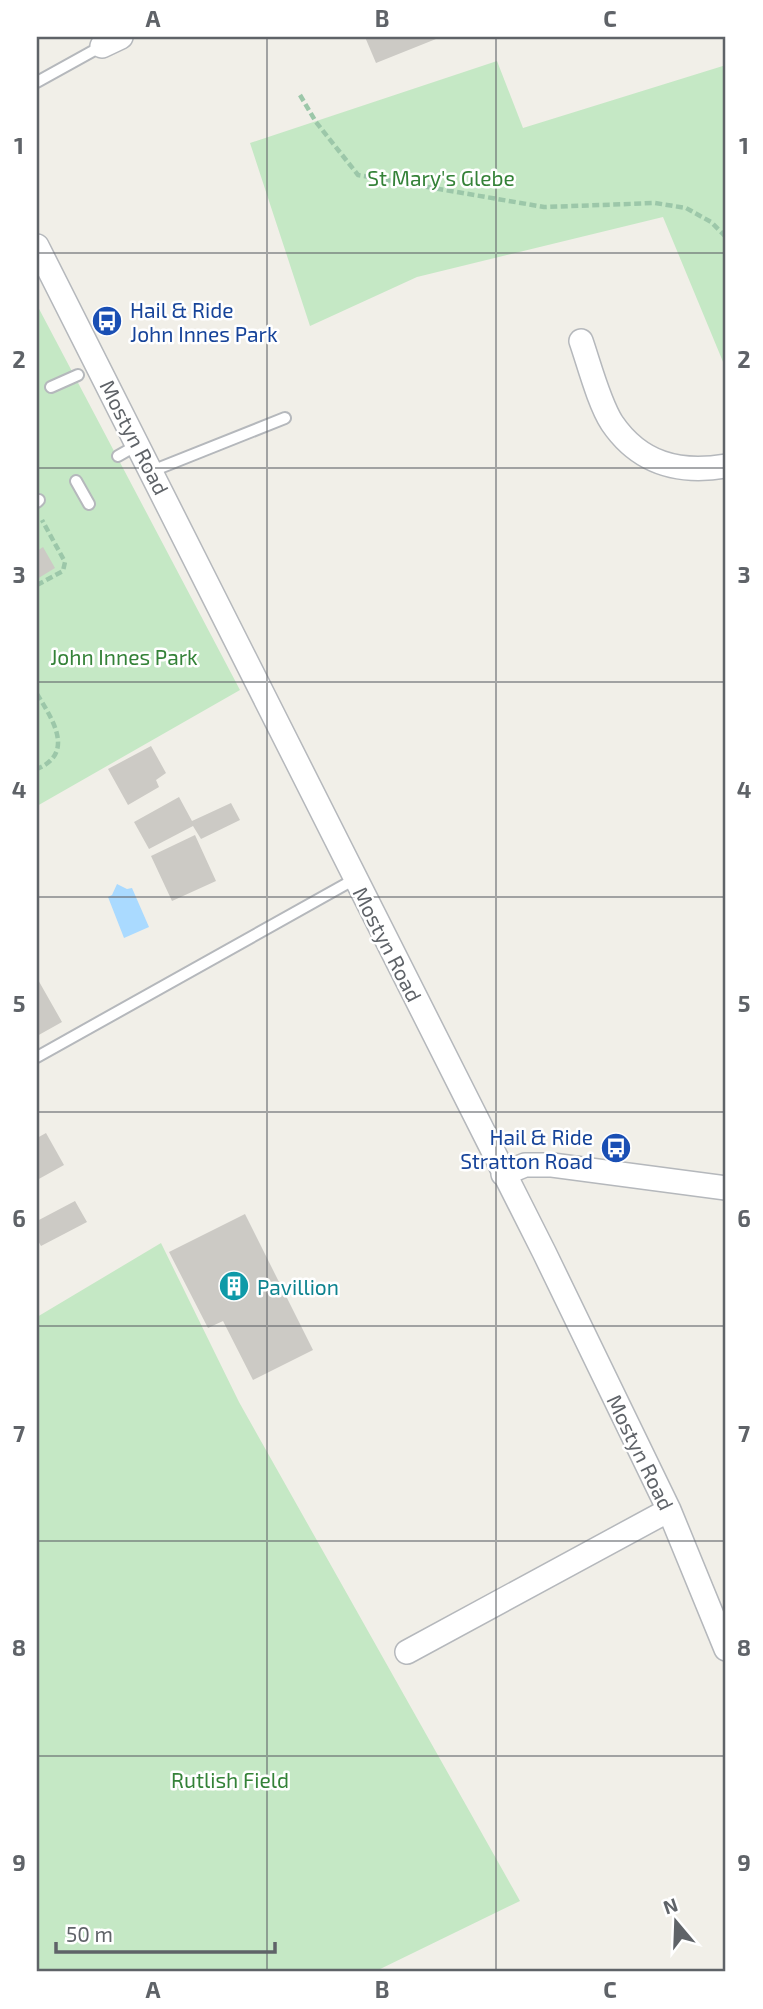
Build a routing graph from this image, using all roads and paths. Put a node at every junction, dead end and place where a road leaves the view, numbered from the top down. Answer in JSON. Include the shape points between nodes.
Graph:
{"nodes":[{"id":1,"x":112,"y":42,"type":"edge"},
{"id":2,"x":37,"y":82,"type":"edge"},
{"id":3,"x":300,"y":95,"type":"dead end"},
{"id":4,"x":726,"y":237,"type":"edge"},
{"id":5,"x":37,"y":246,"type":"edge"},
{"id":6,"x":581,"y":341,"type":"dead end"},
{"id":7,"x":78,"y":376,"type":"dead end"},
{"id":8,"x":51,"y":387,"type":"dead end"},
{"id":9,"x":285,"y":418,"type":"dead end"},
{"id":10,"x":139,"y":444,"type":"junction"},
{"id":11,"x":118,"y":456,"type":"dead end"},
{"id":12,"x":726,"y":466,"type":"edge"},
{"id":13,"x":152,"y":471,"type":"junction"},
{"id":14,"x":76,"y":481,"type":"dead end"},
{"id":15,"x":38,"y":504,"type":"edge"},
{"id":16,"x":89,"y":504,"type":"dead end"},
{"id":17,"x":37,"y":585,"type":"edge"},
{"id":18,"x":37,"y":694,"type":"edge"},
{"id":19,"x":37,"y":769,"type":"edge"},
{"id":20,"x":355,"y":879,"type":"junction"},
{"id":21,"x":37,"y":1057,"type":"edge"},
{"id":22,"x":503,"y":1174,"type":"junction"},
{"id":23,"x":726,"y":1188,"type":"edge"},
{"id":24,"x":670,"y":1510,"type":"junction"},
{"id":25,"x":726,"y":1649,"type":"edge"},
{"id":26,"x":407,"y":1652,"type":"dead end"}],
"edges":[{"from":1,"to":2,"type":"lane"},
{"from":3,"to":4,"type":"path","via":[[358,174],[544,207],[655,203],[686,208]]},
{"from":5,"to":10,"type":"street","name":"Mostyn Road"},
{"from":6,"to":12,"type":"street","via":[[611,422],[649,459],[676,468]]},
{"from":7,"to":8,"type":"lane"},
{"from":9,"to":13,"type":"lane"},
{"from":10,"to":11,"type":"lane"},
{"from":10,"to":13,"type":"street","name":"Mostyn Road"},
{"from":13,"to":20,"type":"street","name":"Mostyn Road"},
{"from":14,"to":16,"type":"lane"},
{"from":15,"to":17,"type":"path","via":[[65,562],[63,571]]},
{"from":18,"to":19,"type":"path","via":[[59,750],[54,759]]},
{"from":20,"to":21,"type":"lane"},
{"from":20,"to":22,"type":"street","name":"Mostyn Road"},
{"from":22,"to":23,"type":"street","via":[[525,1165],[552,1165]]},
{"from":22,"to":24,"type":"street","name":"Mostyn Road"},
{"from":24,"to":25,"type":"street","name":"Mostyn Road"},
{"from":24,"to":26,"type":"street"}]}
